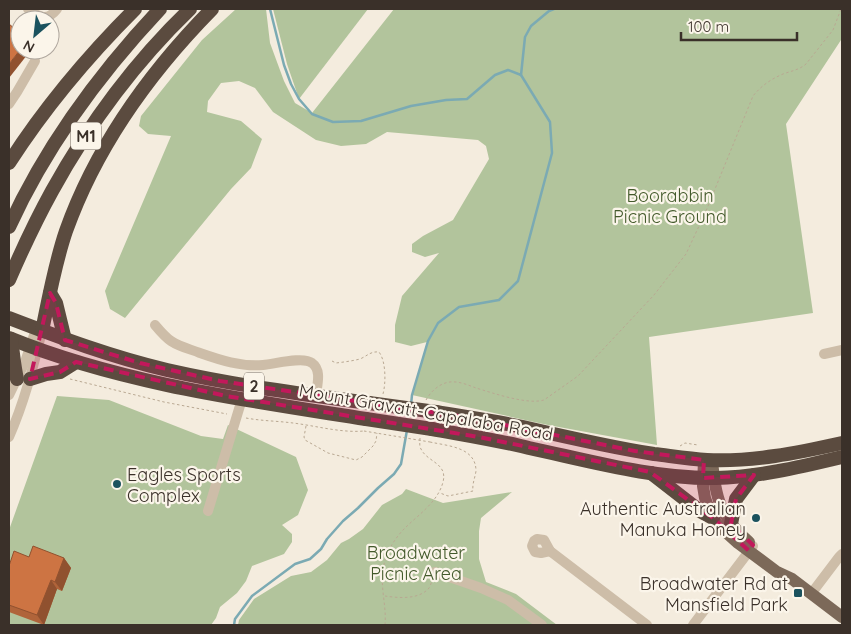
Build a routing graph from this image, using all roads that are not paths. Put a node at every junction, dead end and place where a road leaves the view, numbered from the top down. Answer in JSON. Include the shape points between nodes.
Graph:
{"nodes":[{"id":1,"x":28,"y":9,"type":"edge"},
{"id":2,"x":57,"y":9,"type":"edge"},
{"id":3,"x":135,"y":9,"type":"edge"},
{"id":4,"x":160,"y":9,"type":"edge"},
{"id":5,"x":190,"y":9,"type":"edge"},
{"id":6,"x":212,"y":9,"type":"edge"},
{"id":7,"x":34,"y":61,"type":"dead end"},
{"id":8,"x":9,"y":104,"type":"edge"},
{"id":9,"x":9,"y":163,"type":"edge"},
{"id":10,"x":9,"y":227,"type":"edge"},
{"id":11,"x":9,"y":280,"type":"edge"},
{"id":12,"x":50,"y":293,"type":"junction"},
{"id":13,"x":9,"y":318,"type":"edge"},
{"id":14,"x":155,"y":325,"type":"dead end"},
{"id":15,"x":39,"y":330,"type":"junction"},
{"id":16,"x":10,"y":338,"type":"edge"},
{"id":17,"x":65,"y":340,"type":"junction"},
{"id":18,"x":34,"y":348,"type":"junction"},
{"id":19,"x":842,"y":350,"type":"edge"},
{"id":20,"x":824,"y":354,"type":"dead end"},
{"id":21,"x":76,"y":362,"type":"junction"},
{"id":22,"x":24,"y":379,"type":"junction"},
{"id":23,"x":9,"y":395,"type":"edge"},
{"id":24,"x":316,"y":395,"type":"junction"},
{"id":25,"x":242,"y":399,"type":"junction"},
{"id":26,"x":9,"y":438,"type":"edge"},
{"id":27,"x":842,"y":443,"type":"edge"},
{"id":28,"x":842,"y":457,"type":"edge"},
{"id":29,"x":708,"y":460,"type":"junction"},
{"id":30,"x":650,"y":472,"type":"junction"},
{"id":31,"x":754,"y":475,"type":"junction"},
{"id":32,"x":708,"y":478,"type":"junction"},
{"id":33,"x":208,"y":511,"type":"dead end"},
{"id":34,"x":713,"y":518,"type":"junction"},
{"id":35,"x":731,"y":524,"type":"junction"},
{"id":36,"x":751,"y":548,"type":"junction"},
{"id":37,"x":550,"y":551,"type":"dead end"},
{"id":38,"x":842,"y":554,"type":"edge"},
{"id":39,"x":435,"y":572,"type":"road end"},
{"id":40,"x":811,"y":594,"type":"junction"},
{"id":41,"x":842,"y":617,"type":"edge"},
{"id":42,"x":542,"y":625,"type":"edge"},
{"id":43,"x":648,"y":625,"type":"edge"},
{"id":44,"x":693,"y":625,"type":"edge"}],
"edges":[{"from":1,"to":2,"type":"street","via":[[43,17]]},
{"from":3,"to":9,"type":"highway","via":[[80,69]]},
{"from":4,"to":10,"type":"highway","number":"M1","via":[[79,106],[38,171]]},
{"from":5,"to":11,"type":"highway","number":"M1","via":[[120,87],[84,138],[36,220]]},
{"from":6,"to":12,"type":"highway","via":[[149,82],[100,158],[66,232]]},
{"from":7,"to":8,"type":"street"},
{"from":12,"to":15,"type":"highway"},
{"from":12,"to":17,"type":"highway","via":[[56,303]]},
{"from":13,"to":15,"type":"highway","name":"Mount Gravatt-Capalaba Road","number":"2"},
{"from":14,"to":24,"type":"street","name":"Mount Gravatt-Capalaba Road","via":[[178,345],[227,362],[261,365],[309,361],[318,373]]},
{"from":15,"to":17,"type":"highway","name":"Mount Gravatt-Capalaba Road","number":"2"},
{"from":15,"to":18,"type":"street"},
{"from":16,"to":18,"type":"highway","name":"Mount Gravatt-Capalaba Road","number":"2"},
{"from":16,"to":22,"type":"highway"},
{"from":17,"to":24,"type":"highway","name":"Mount Gravatt-Capalaba Road","number":"2","via":[[175,372]]},
{"from":18,"to":21,"type":"highway","name":"Mount Gravatt-Capalaba Road","number":"2"},
{"from":18,"to":22,"type":"street"},
{"from":19,"to":20,"type":"street"},
{"from":21,"to":22,"type":"highway","via":[[60,372]]},
{"from":21,"to":25,"type":"highway","name":"Mount Gravatt-Capalaba Road","number":"2"},
{"from":22,"to":23,"type":"street"},
{"from":22,"to":26,"type":"street","via":[[20,410]]},
{"from":24,"to":29,"type":"highway","name":"Mount Gravatt-Capalaba Road","number":"2","bridge":true,"via":[[508,424],[635,451]]},
{"from":25,"to":30,"type":"highway","name":"Mount Gravatt-Capalaba Road","number":"2","bridge":true,"via":[[428,436],[479,437],[603,465]]},
{"from":25,"to":33,"type":"street"},
{"from":27,"to":29,"type":"highway","name":"Mount Gravatt-Capalaba Road","number":"2","via":[[783,455]]},
{"from":28,"to":31,"type":"highway","name":"Mount Gravatt-Capalaba Road","number":"2"},
{"from":29,"to":32,"type":"main road"},
{"from":30,"to":32,"type":"highway","name":"Mount Gravatt-Capalaba Road","number":"2"},
{"from":30,"to":34,"type":"highway","via":[[700,512]]},
{"from":31,"to":32,"type":"highway","name":"Mount Gravatt-Capalaba Road","number":"2"},
{"from":31,"to":35,"type":"highway","via":[[736,499]]},
{"from":32,"to":34,"type":"main road","via":[[705,498]]},
{"from":32,"to":35,"type":"main road"},
{"from":34,"to":36,"type":"main road","via":[[723,530]]},
{"from":35,"to":36,"type":"main road"},
{"from":36,"to":40,"type":"main road","via":[[782,567]]},
{"from":36,"to":44,"type":"street"},
{"from":37,"to":43,"type":"street"},
{"from":38,"to":40,"type":"street"},
{"from":39,"to":42,"type":"street","via":[[508,600]]},
{"from":40,"to":41,"type":"main road"}]}
